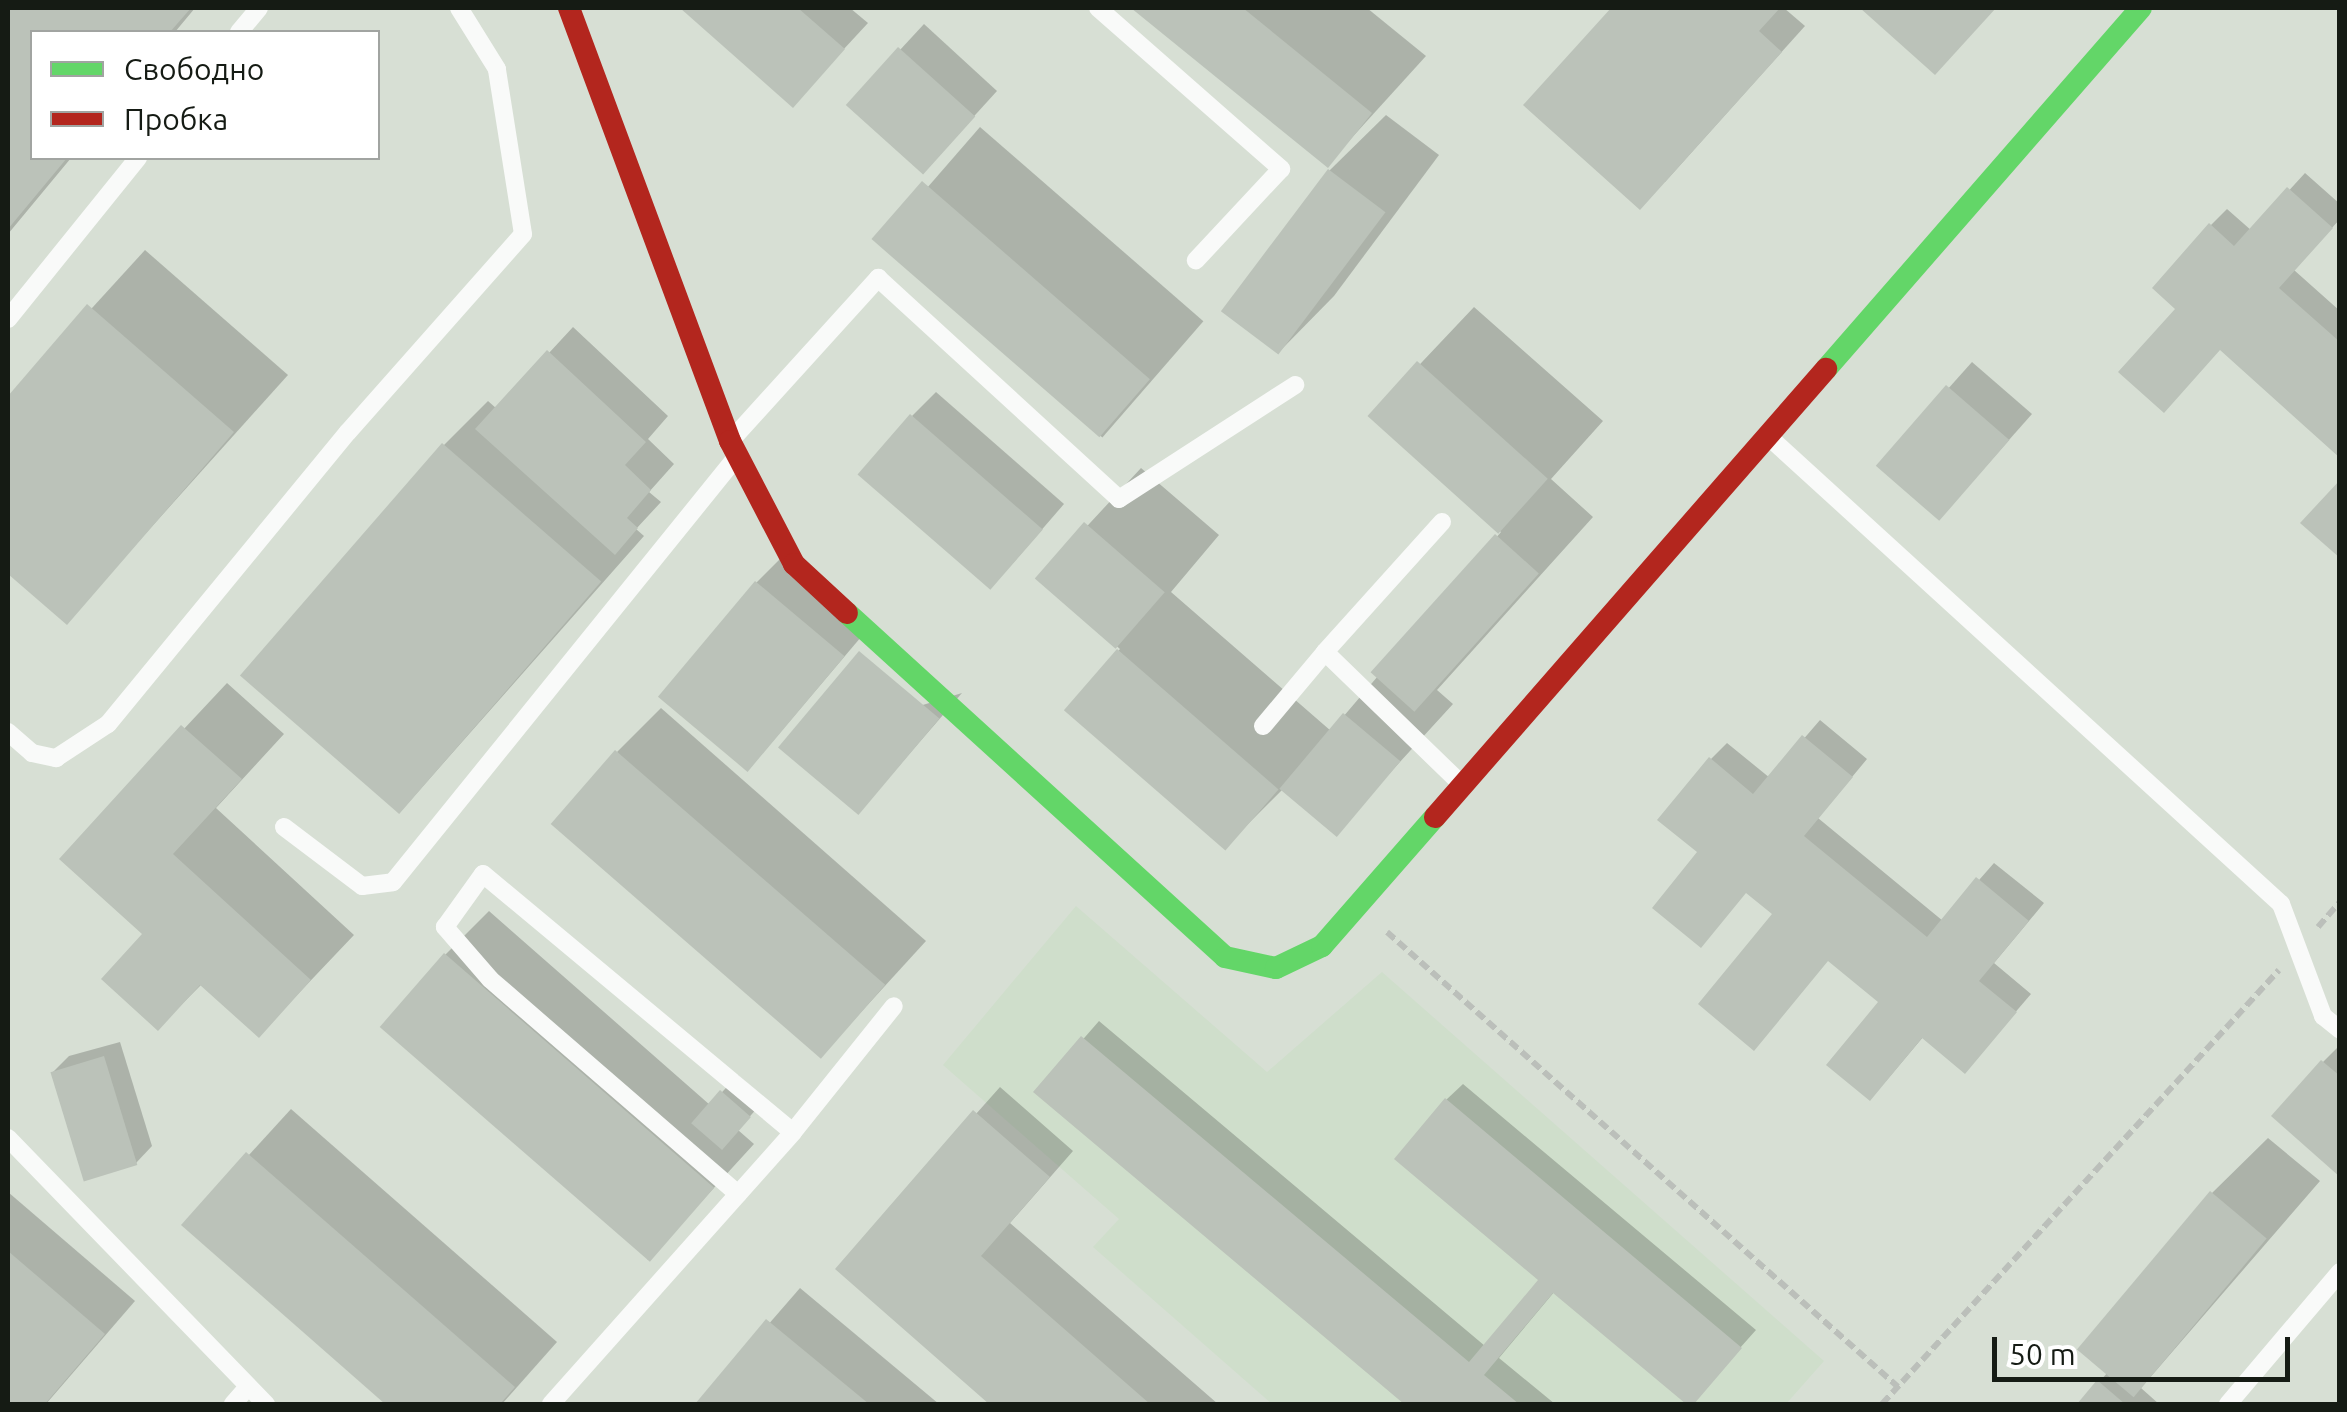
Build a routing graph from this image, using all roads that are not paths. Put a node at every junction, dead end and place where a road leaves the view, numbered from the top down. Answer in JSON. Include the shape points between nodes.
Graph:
{"nodes":[{"id":1,"x":260,"y":8,"type":"edge"},
{"id":2,"x":460,"y":8,"type":"edge"},
{"id":3,"x":569,"y":8,"type":"edge"},
{"id":4,"x":1098,"y":8,"type":"edge"},
{"id":5,"x":2141,"y":8,"type":"edge"},
{"id":6,"x":241,"y":30,"type":"edge"},
{"id":7,"x":136,"y":160,"type":"edge"},
{"id":8,"x":1196,"y":260,"type":"dead end"},
{"id":9,"x":8,"y":319,"type":"edge"},
{"id":10,"x":1295,"y":385,"type":"dead end"},
{"id":11,"x":1768,"y":436,"type":"junction"},
{"id":12,"x":734,"y":448,"type":"junction"},
{"id":13,"x":1442,"y":522,"type":"dead end"},
{"id":14,"x":1325,"y":652,"type":"junction"},
{"id":15,"x":1263,"y":726,"type":"dead end"},
{"id":16,"x":8,"y":732,"type":"edge"},
{"id":17,"x":1464,"y":787,"type":"junction"},
{"id":18,"x":284,"y":827,"type":"dead end"},
{"id":19,"x":894,"y":1006,"type":"dead end"},
{"id":20,"x":2340,"y":1030,"type":"edge"},
{"id":21,"x":794,"y":1132,"type":"junction"},
{"id":22,"x":8,"y":1138,"type":"edge"},
{"id":23,"x":738,"y":1194,"type":"junction"},
{"id":24,"x":2340,"y":1272,"type":"edge"},
{"id":25,"x":246,"y":1389,"type":"junction"},
{"id":26,"x":233,"y":1404,"type":"edge"},
{"id":27,"x":266,"y":1404,"type":"edge"},
{"id":28,"x":551,"y":1404,"type":"edge"},
{"id":29,"x":2228,"y":1404,"type":"edge"}],
"edges":[{"from":1,"to":6,"type":"lane"},
{"from":2,"to":16,"type":"lane","via":[[498,69],[523,234],[348,432],[108,724],[56,758],[32,752]]},
{"from":3,"to":12,"type":"street"},
{"from":4,"to":8,"type":"lane","via":[[1281,169]]},
{"from":5,"to":11,"type":"street"},
{"from":7,"to":9,"type":"lane"},
{"from":10,"to":12,"type":"lane","via":[[1118,500],[878,278]]},
{"from":11,"to":17,"type":"street"},
{"from":11,"to":20,"type":"lane","via":[[2281,904],[2323,1016]]},
{"from":12,"to":17,"type":"street","via":[[794,564],[1225,958],[1276,968],[1322,946]]},
{"from":12,"to":18,"type":"lane","via":[[393,882],[362,886]]},
{"from":13,"to":14,"type":"lane"},
{"from":14,"to":15,"type":"lane"},
{"from":14,"to":17,"type":"lane"},
{"from":19,"to":21,"type":"lane"},
{"from":21,"to":23,"type":"lane"},
{"from":21,"to":23,"type":"lane","via":[[482,874],[446,927],[490,980]]},
{"from":22,"to":25,"type":"lane"},
{"from":23,"to":28,"type":"lane"},
{"from":24,"to":29,"type":"lane"},
{"from":25,"to":26,"type":"lane"},
{"from":25,"to":27,"type":"lane"}]}
